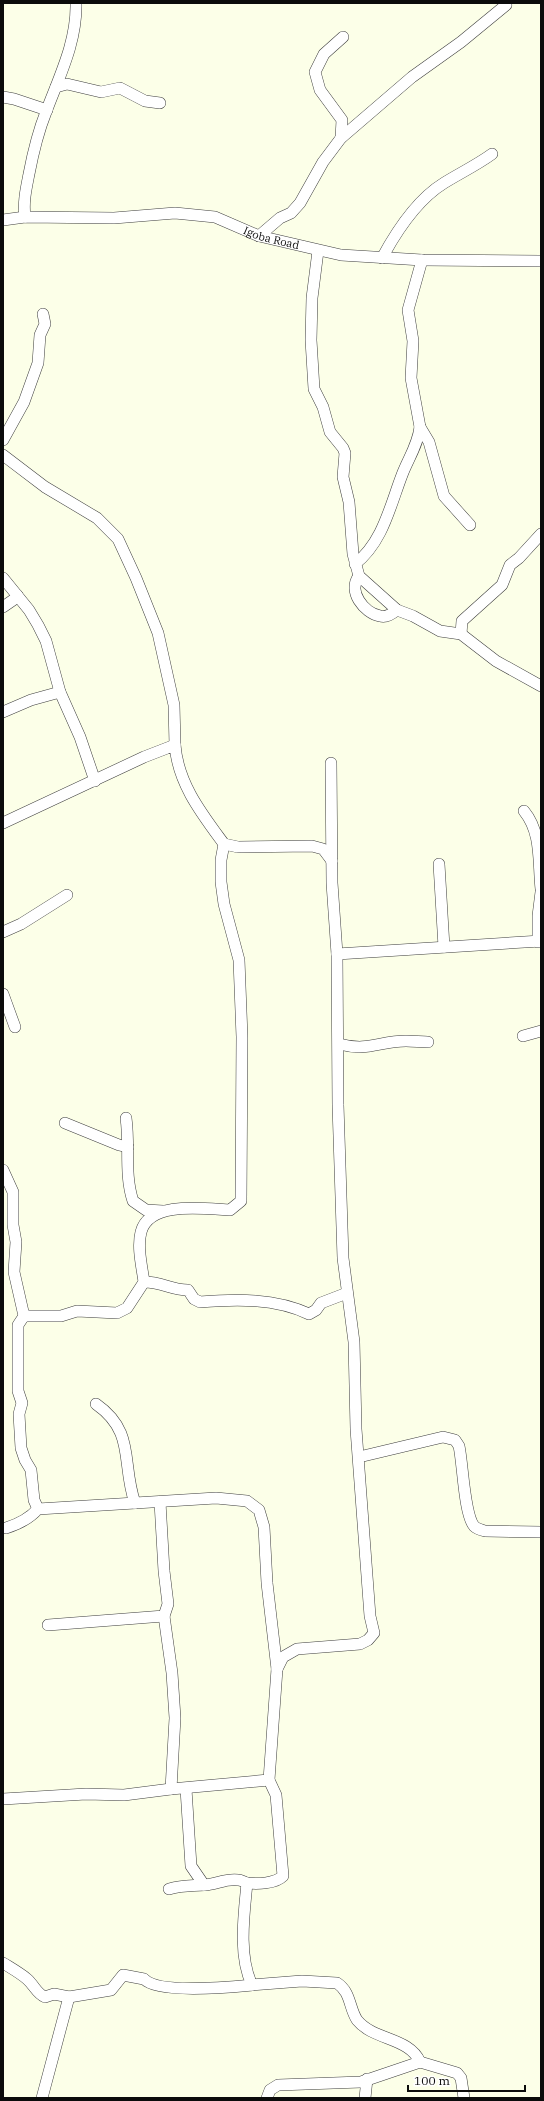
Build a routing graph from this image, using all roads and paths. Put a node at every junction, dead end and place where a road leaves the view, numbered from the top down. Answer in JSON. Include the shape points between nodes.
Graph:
{"nodes":[{"id":1,"x":76,"y":3,"type":"edge"},
{"id":2,"x":507,"y":4,"type":"edge"},
{"id":3,"x":343,"y":38,"type":"dead end"},
{"id":4,"x":56,"y":87,"type":"junction"},
{"id":5,"x":3,"y":97,"type":"edge"},
{"id":6,"x":160,"y":103,"type":"dead end"},
{"id":7,"x":47,"y":110,"type":"junction"},
{"id":8,"x":341,"y":138,"type":"junction"},
{"id":9,"x":492,"y":154,"type":"dead end"},
{"id":10,"x":25,"y":217,"type":"junction"},
{"id":11,"x":3,"y":220,"type":"edge"},
{"id":12,"x":259,"y":236,"type":"junction"},
{"id":13,"x":318,"y":251,"type":"junction"},
{"id":14,"x":382,"y":258,"type":"junction"},
{"id":15,"x":422,"y":260,"type":"junction"},
{"id":16,"x":541,"y":261,"type":"edge"},
{"id":17,"x":44,"y":314,"type":"dead end"},
{"id":18,"x":420,"y":427,"type":"junction"},
{"id":19,"x":3,"y":440,"type":"edge"},
{"id":20,"x":3,"y":454,"type":"edge"},
{"id":21,"x":470,"y":525,"type":"dead end"},
{"id":22,"x":541,"y":534,"type":"edge"},
{"id":23,"x":355,"y":564,"type":"junction"},
{"id":24,"x":359,"y":576,"type":"junction"},
{"id":25,"x":3,"y":578,"type":"edge"},
{"id":26,"x":17,"y":594,"type":"junction"},
{"id":27,"x":3,"y":608,"type":"edge"},
{"id":28,"x":397,"y":610,"type":"junction"},
{"id":29,"x":462,"y":621,"type":"junction"},
{"id":30,"x":446,"y":632,"type":"junction"},
{"id":31,"x":461,"y":634,"type":"junction"},
{"id":32,"x":541,"y":686,"type":"edge"},
{"id":33,"x":60,"y":692,"type":"junction"},
{"id":34,"x":3,"y":712,"type":"edge"},
{"id":35,"x":175,"y":745,"type":"junction"},
{"id":36,"x":331,"y":763,"type":"dead end"},
{"id":37,"x":95,"y":781,"type":"junction"},
{"id":38,"x":524,"y":811,"type":"dead end"},
{"id":39,"x":3,"y":823,"type":"edge"},
{"id":40,"x":224,"y":844,"type":"junction"},
{"id":41,"x":332,"y":861,"type":"junction"},
{"id":42,"x":440,"y":864,"type":"dead end"},
{"id":43,"x":541,"y":888,"type":"edge"},
{"id":44,"x":541,"y":892,"type":"edge"},
{"id":45,"x":67,"y":894,"type":"dead end"},
{"id":46,"x":3,"y":932,"type":"edge"},
{"id":47,"x":539,"y":941,"type":"edge"},
{"id":48,"x":444,"y":947,"type":"junction"},
{"id":49,"x":337,"y":954,"type":"junction"},
{"id":50,"x":3,"y":994,"type":"edge"},
{"id":51,"x":15,"y":1026,"type":"dead end"},
{"id":52,"x":541,"y":1030,"type":"edge"},
{"id":53,"x":523,"y":1036,"type":"dead end"},
{"id":54,"x":428,"y":1042,"type":"dead end"},
{"id":55,"x":339,"y":1044,"type":"junction"},
{"id":56,"x":126,"y":1118,"type":"dead end"},
{"id":57,"x":65,"y":1123,"type":"dead end"},
{"id":58,"x":128,"y":1147,"type":"junction"},
{"id":59,"x":3,"y":1170,"type":"edge"},
{"id":60,"x":163,"y":1211,"type":"junction"},
{"id":61,"x":144,"y":1282,"type":"junction"},
{"id":62,"x":347,"y":1293,"type":"junction"},
{"id":63,"x":24,"y":1316,"type":"junction"},
{"id":64,"x":96,"y":1404,"type":"dead end"},
{"id":65,"x":359,"y":1457,"type":"junction"},
{"id":66,"x":160,"y":1502,"type":"junction"},
{"id":67,"x":135,"y":1503,"type":"junction"},
{"id":68,"x":38,"y":1509,"type":"junction"},
{"id":69,"x":6,"y":1528,"type":"dead end"},
{"id":70,"x":541,"y":1532,"type":"edge"},
{"id":71,"x":164,"y":1616,"type":"junction"},
{"id":72,"x":48,"y":1625,"type":"dead end"},
{"id":73,"x":274,"y":1640,"type":"junction"},
{"id":74,"x":290,"y":1652,"type":"junction"},
{"id":75,"x":277,"y":1669,"type":"junction"},
{"id":76,"x":269,"y":1780,"type":"junction"},
{"id":77,"x":171,"y":1789,"type":"junction"},
{"id":78,"x":186,"y":1789,"type":"junction"},
{"id":79,"x":3,"y":1799,"type":"edge"},
{"id":80,"x":247,"y":1883,"type":"junction"},
{"id":81,"x":204,"y":1885,"type":"junction"},
{"id":82,"x":170,"y":1889,"type":"dead end"},
{"id":83,"x":3,"y":1963,"type":"edge"},
{"id":84,"x":252,"y":1985,"type":"junction"},
{"id":85,"x":69,"y":1997,"type":"junction"},
{"id":86,"x":420,"y":2062,"type":"junction"},
{"id":87,"x":367,"y":2079,"type":"junction"},
{"id":88,"x":42,"y":2098,"type":"edge"},
{"id":89,"x":267,"y":2098,"type":"edge"},
{"id":90,"x":365,"y":2098,"type":"edge"},
{"id":91,"x":464,"y":2098,"type":"edge"}],
"edges":[{"from":1,"to":4,"type":"street","via":[[70,46]]},
{"from":2,"to":8,"type":"street","via":[[461,42],[412,77]]},
{"from":3,"to":8,"type":"street","via":[[324,54],[315,72],[320,90],[342,120]]},
{"from":4,"to":6,"type":"street","via":[[67,84],[101,92],[120,88],[145,101]]},
{"from":4,"to":7,"type":"street"},
{"from":5,"to":7,"type":"street"},
{"from":7,"to":10,"type":"street","via":[[32,158],[23,203]]},
{"from":8,"to":12,"type":"street","via":[[323,162],[300,204]]},
{"from":9,"to":14,"type":"street","via":[[443,184],[430,195],[394,236]]},
{"from":10,"to":11,"type":"street","name":"Igoba Road"},
{"from":10,"to":12,"type":"street","name":"Igoba Road","via":[[114,218],[175,213],[215,218]]},
{"from":12,"to":13,"type":"street","name":"Igoba Road"},
{"from":13,"to":14,"type":"street","name":"Igoba Road"},
{"from":13,"to":23,"type":"street","via":[[311,333],[313,382],[330,432],[345,453],[343,477],[349,502]]},
{"from":14,"to":15,"type":"street","name":"Igoba Road"},
{"from":15,"to":16,"type":"street","name":"Igoba Road"},
{"from":15,"to":18,"type":"street","via":[[408,310],[413,341],[411,378]]},
{"from":17,"to":19,"type":"street","via":[[45,324],[40,335],[38,363],[24,402]]},
{"from":18,"to":21,"type":"street","via":[[429,442],[444,496]]},
{"from":18,"to":23,"type":"street","via":[[418,442],[376,540]]},
{"from":20,"to":35,"type":"street","via":[[45,487],[97,518],[118,539],[158,633],[174,706]]},
{"from":22,"to":29,"type":"street","via":[[510,565],[502,585]]},
{"from":23,"to":24,"type":"street"},
{"from":24,"to":28,"type":"street"},
{"from":24,"to":28,"type":"street","via":[[354,589],[358,600],[368,609],[380,616],[389,615]]},
{"from":25,"to":26,"type":"street"},
{"from":26,"to":27,"type":"street","via":[[16,598]]},
{"from":26,"to":33,"type":"street","via":[[46,641]]},
{"from":28,"to":30,"type":"street"},
{"from":29,"to":30,"type":"street"},
{"from":29,"to":31,"type":"street"},
{"from":30,"to":31,"type":"street"},
{"from":31,"to":32,"type":"street","via":[[496,661]]},
{"from":33,"to":34,"type":"street","via":[[30,700]]},
{"from":33,"to":37,"type":"street","via":[[80,737]]},
{"from":35,"to":37,"type":"street"},
{"from":35,"to":40,"type":"street","via":[[176,762],[188,793]]},
{"from":36,"to":41,"type":"street"},
{"from":37,"to":39,"type":"street"},
{"from":38,"to":43,"type":"street","via":[[536,830]]},
{"from":40,"to":41,"type":"street","via":[[238,847],[312,846],[323,849]]},
{"from":40,"to":60,"type":"street","via":[[221,882],[224,904],[239,960],[242,1037],[240,1201],[230,1210],[182,1208]]},
{"from":41,"to":49,"type":"street"},
{"from":42,"to":48,"type":"street"},
{"from":44,"to":47,"type":"street","via":[[538,916]]},
{"from":45,"to":46,"type":"street","via":[[21,924]]},
{"from":47,"to":48,"type":"street"},
{"from":48,"to":49,"type":"street"},
{"from":49,"to":55,"type":"street"},
{"from":50,"to":51,"type":"street"},
{"from":52,"to":53,"type":"street"},
{"from":54,"to":55,"type":"street","via":[[405,1041],[354,1048]]},
{"from":55,"to":62,"type":"street","via":[[341,1210]]},
{"from":56,"to":58,"type":"street"},
{"from":57,"to":58,"type":"street"},
{"from":58,"to":60,"type":"street","via":[[127,1175],[133,1201],[146,1210]]},
{"from":59,"to":63,"type":"street","via":[[12,1192],[16,1242],[14,1272]]},
{"from":60,"to":61,"type":"street","via":[[148,1220],[141,1232]]},
{"from":61,"to":62,"type":"street","via":[[159,1282],[176,1290],[188,1290],[200,1302],[272,1302],[292,1306],[309,1314],[321,1303]]},
{"from":61,"to":63,"type":"street","via":[[127,1308],[117,1313],[77,1311],[61,1316]]},
{"from":62,"to":65,"type":"street","via":[[354,1342]]},
{"from":63,"to":68,"type":"street","via":[[18,1325],[18,1391],[22,1403],[19,1414],[21,1448],[31,1470],[34,1500]]},
{"from":64,"to":67,"type":"street","via":[[110,1414],[120,1429],[126,1451],[129,1486]]},
{"from":65,"to":70,"type":"street","via":[[433,1438],[449,1437],[455,1440],[458,1446],[473,1525],[485,1531]]},
{"from":65,"to":74,"type":"street","via":[[370,1616],[374,1633],[360,1644],[297,1649]]},
{"from":66,"to":67,"type":"street"},
{"from":66,"to":71,"type":"street","via":[[168,1604]]},
{"from":66,"to":73,"type":"street","via":[[237,1499],[254,1505],[259,1510],[264,1527]]},
{"from":67,"to":68,"type":"street"},
{"from":68,"to":69,"type":"street","via":[[19,1524]]},
{"from":71,"to":72,"type":"street"},
{"from":71,"to":77,"type":"street","via":[[175,1718]]},
{"from":73,"to":74,"type":"street","via":[[280,1649]]},
{"from":73,"to":75,"type":"street"},
{"from":74,"to":75,"type":"street"},
{"from":75,"to":76,"type":"street"},
{"from":76,"to":78,"type":"street"},
{"from":76,"to":80,"type":"street","via":[[276,1795],[284,1864],[283,1876],[272,1882]]},
{"from":77,"to":78,"type":"street"},
{"from":77,"to":79,"type":"street","via":[[124,1796],[86,1794]]},
{"from":78,"to":81,"type":"street","via":[[191,1866]]},
{"from":80,"to":81,"type":"street","via":[[234,1880]]},
{"from":80,"to":84,"type":"street","via":[[244,1937],[246,1970]]},
{"from":81,"to":82,"type":"street","via":[[186,1884]]},
{"from":83,"to":85,"type":"street","via":[[26,1978],[40,1995]]},
{"from":84,"to":85,"type":"street","via":[[228,1988],[178,1988],[153,1985],[144,1979],[127,1975],[119,1978],[111,1990]]},
{"from":84,"to":86,"type":"street","via":[[302,1981],[337,1983],[341,1985],[350,2001],[357,2020],[381,2036],[413,2051]]},
{"from":85,"to":88,"type":"street"},
{"from":86,"to":87,"type":"street"},
{"from":86,"to":91,"type":"street","via":[[457,2073],[461,2078]]},
{"from":87,"to":89,"type":"street","via":[[361,2082],[278,2085],[270,2090]]},
{"from":87,"to":90,"type":"street"}]}
